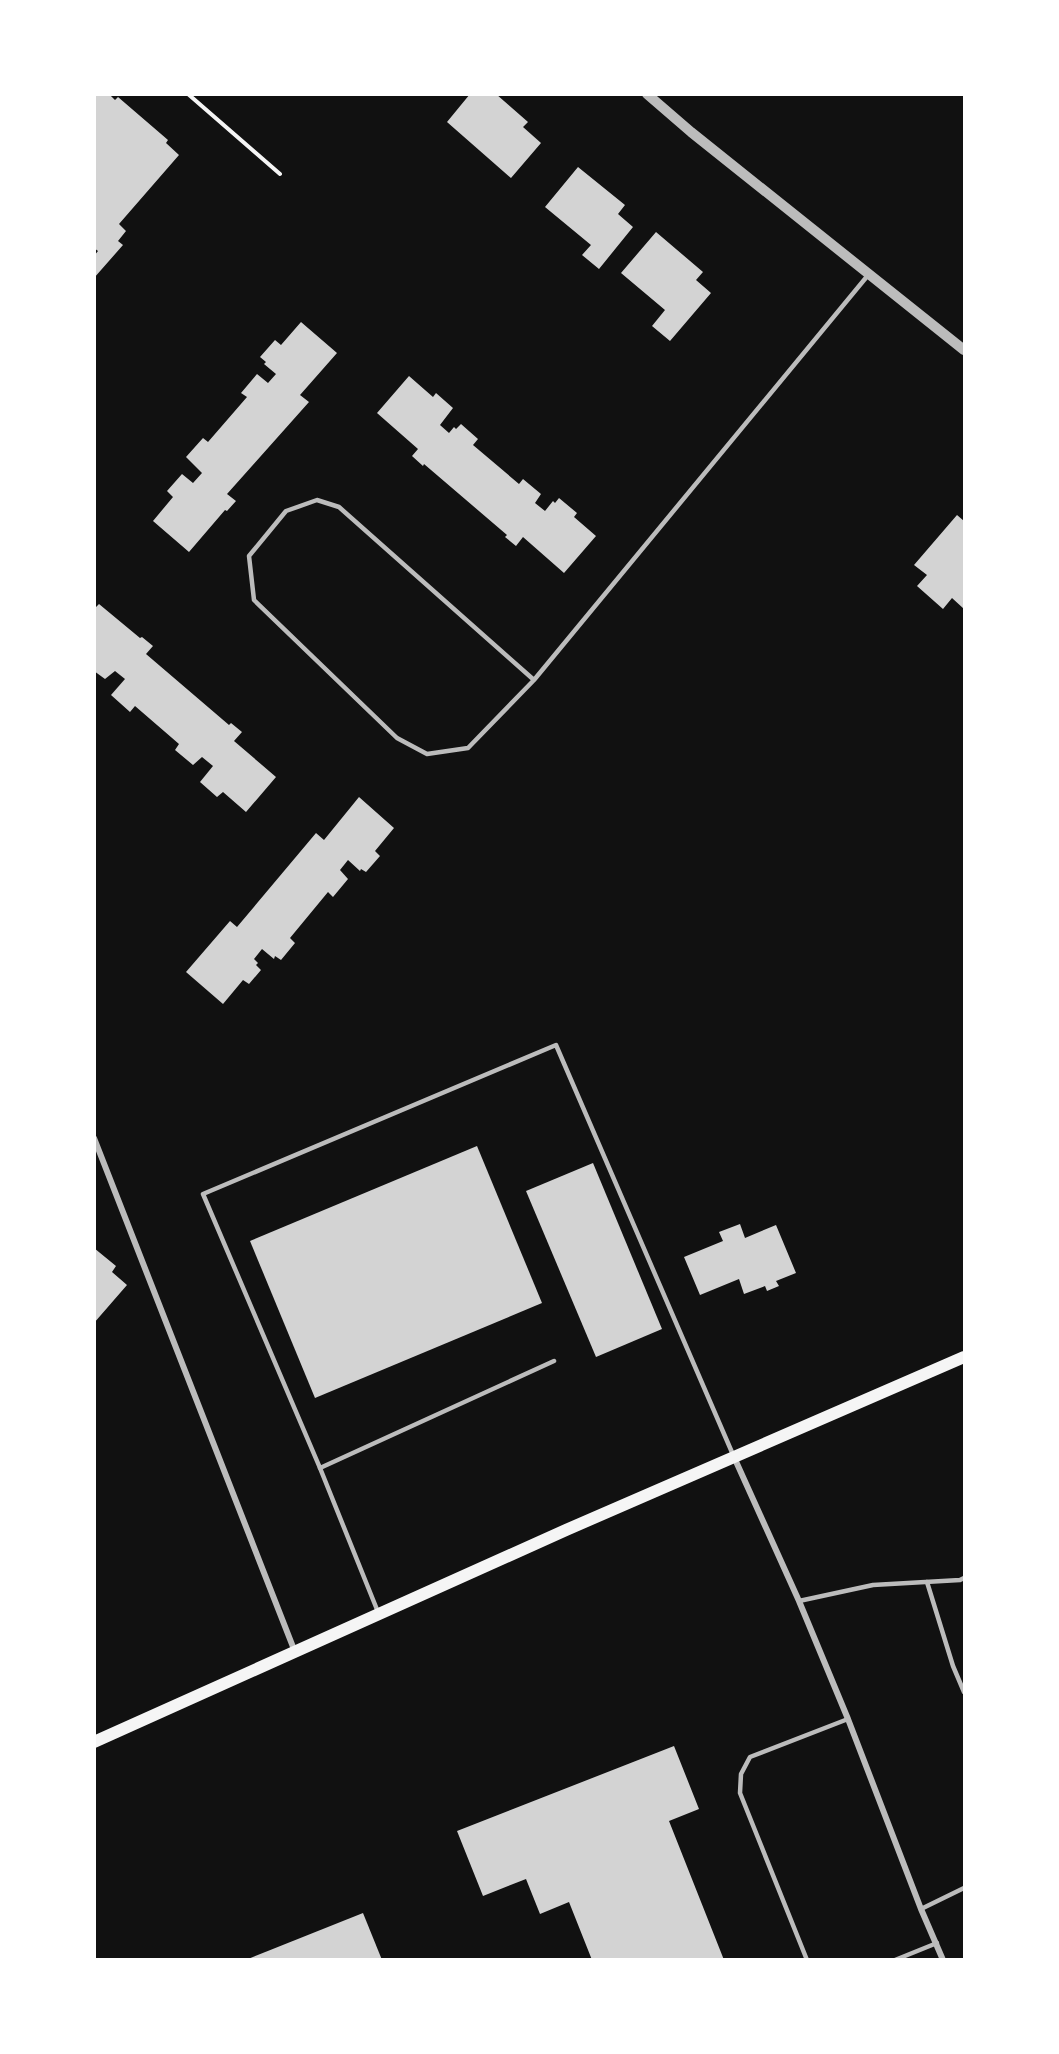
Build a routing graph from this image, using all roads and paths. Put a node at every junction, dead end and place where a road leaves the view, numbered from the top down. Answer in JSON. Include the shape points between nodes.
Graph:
{"nodes":[{"id":1,"x":188,"y":94,"type":"edge"},
{"id":2,"x":646,"y":94,"type":"edge"},
{"id":3,"x":280,"y":174,"type":"dead end"},
{"id":4,"x":869,"y":274,"type":"junction"},
{"id":5,"x":964,"y":350,"type":"edge"},
{"id":6,"x":534,"y":680,"type":"junction"},
{"id":7,"x":94,"y":1138,"type":"edge"},
{"id":8,"x":964,"y":1357,"type":"edge"},
{"id":9,"x":554,"y":1361,"type":"dead end"},
{"id":10,"x":734,"y":1457,"type":"junction"},
{"id":11,"x":320,"y":1467,"type":"junction"},
{"id":12,"x":964,"y":1578,"type":"edge"},
{"id":13,"x":927,"y":1582,"type":"junction"},
{"id":14,"x":799,"y":1601,"type":"junction"},
{"id":15,"x":378,"y":1614,"type":"junction"},
{"id":16,"x":295,"y":1652,"type":"junction"},
{"id":17,"x":964,"y":1692,"type":"edge"},
{"id":18,"x":848,"y":1719,"type":"junction"},
{"id":19,"x":94,"y":1742,"type":"edge"},
{"id":20,"x":964,"y":1888,"type":"edge"},
{"id":21,"x":921,"y":1909,"type":"junction"},
{"id":22,"x":937,"y":1943,"type":"junction"},
{"id":23,"x":807,"y":1959,"type":"edge"},
{"id":24,"x":895,"y":1959,"type":"edge"},
{"id":25,"x":943,"y":1959,"type":"edge"}],
"edges":[{"from":1,"to":3,"type":"path"},
{"from":2,"to":4,"type":"street"},
{"from":4,"to":5,"type":"street"},
{"from":4,"to":6,"type":"lane"},
{"from":6,"to":6,"type":"lane","via":[[468,748],[427,754],[397,738],[254,600],[249,556],[286,511],[317,500],[339,507]]},
{"from":7,"to":16,"type":"street"},
{"from":8,"to":10,"type":"main road"},
{"from":9,"to":11,"type":"lane"},
{"from":10,"to":11,"type":"lane","via":[[556,1045],[203,1194]]},
{"from":10,"to":14,"type":"street"},
{"from":10,"to":15,"type":"main road"},
{"from":11,"to":15,"type":"lane"},
{"from":12,"to":13,"type":"lane"},
{"from":13,"to":14,"type":"lane","via":[[873,1585]]},
{"from":13,"to":17,"type":"lane"},
{"from":14,"to":18,"type":"street"},
{"from":15,"to":16,"type":"main road"},
{"from":16,"to":19,"type":"main road"},
{"from":18,"to":21,"type":"street"},
{"from":18,"to":23,"type":"lane","via":[[750,1756],[741,1774],[740,1792]]},
{"from":20,"to":21,"type":"lane"},
{"from":21,"to":22,"type":"street"},
{"from":22,"to":24,"type":"lane"},
{"from":22,"to":25,"type":"street"}]}
